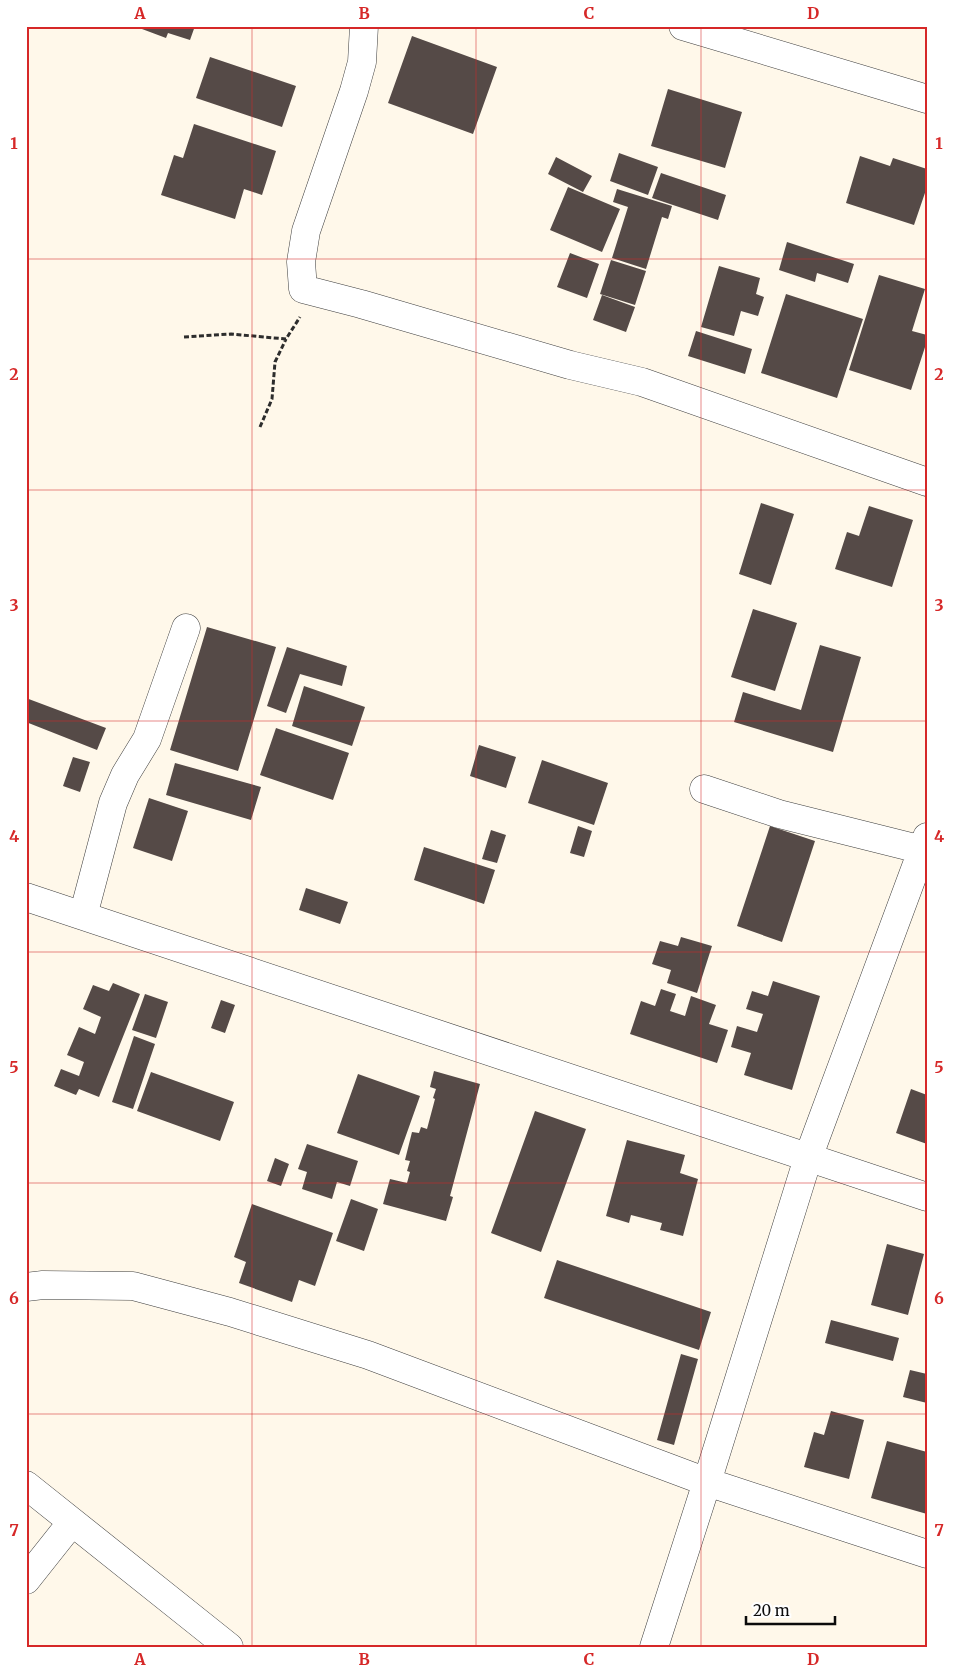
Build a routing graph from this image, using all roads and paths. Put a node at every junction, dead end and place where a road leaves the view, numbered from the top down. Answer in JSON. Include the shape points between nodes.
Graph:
{"nodes":[{"id":1,"x":364,"y":26,"type":"edge"},
{"id":2,"x":683,"y":26,"type":"edge"},
{"id":3,"x":927,"y":99,"type":"edge"},
{"id":4,"x":304,"y":289,"type":"junction"},
{"id":5,"x":184,"y":337,"type":"dead end"},
{"id":6,"x":286,"y":339,"type":"junction"},
{"id":7,"x":260,"y":427,"type":"dead end"},
{"id":8,"x":927,"y":482,"type":"edge"},
{"id":9,"x":186,"y":628,"type":"dead end"},
{"id":10,"x":704,"y":789,"type":"dead end"},
{"id":11,"x":925,"y":846,"type":"edge"},
{"id":12,"x":26,"y":897,"type":"edge"},
{"id":13,"x":83,"y":916,"type":"junction"},
{"id":14,"x":808,"y":1158,"type":"junction"},
{"id":15,"x":927,"y":1197,"type":"edge"},
{"id":16,"x":26,"y":1287,"type":"edge"},
{"id":17,"x":707,"y":1482,"type":"junction"},
{"id":18,"x":26,"y":1485,"type":"edge"},
{"id":19,"x":72,"y":1522,"type":"junction"},
{"id":20,"x":927,"y":1554,"type":"edge"},
{"id":21,"x":26,"y":1580,"type":"edge"},
{"id":22,"x":229,"y":1647,"type":"edge"},
{"id":23,"x":654,"y":1647,"type":"edge"}],
"edges":[{"from":1,"to":4,"type":"street","via":[[362,62],[354,91],[306,231],[301,262]]},
{"from":2,"to":3,"type":"street"},
{"from":4,"to":6,"type":"path","via":[[300,319]]},
{"from":4,"to":8,"type":"street","via":[[570,365],[642,382]]},
{"from":5,"to":6,"type":"path","via":[[231,334]]},
{"from":6,"to":7,"type":"path","via":[[275,362],[272,399]]},
{"from":9,"to":13,"type":"street","via":[[147,739],[125,775],[113,803]]},
{"from":10,"to":11,"type":"street","via":[[778,814]]},
{"from":11,"to":14,"type":"street"},
{"from":12,"to":13,"type":"street"},
{"from":13,"to":14,"type":"street"},
{"from":14,"to":15,"type":"street"},
{"from":14,"to":17,"type":"street"},
{"from":16,"to":17,"type":"street","via":[[133,1286],[230,1312],[368,1355]]},
{"from":17,"to":20,"type":"street"},
{"from":17,"to":23,"type":"street"},
{"from":18,"to":19,"type":"street"},
{"from":19,"to":21,"type":"street"},
{"from":19,"to":22,"type":"street"}]}
